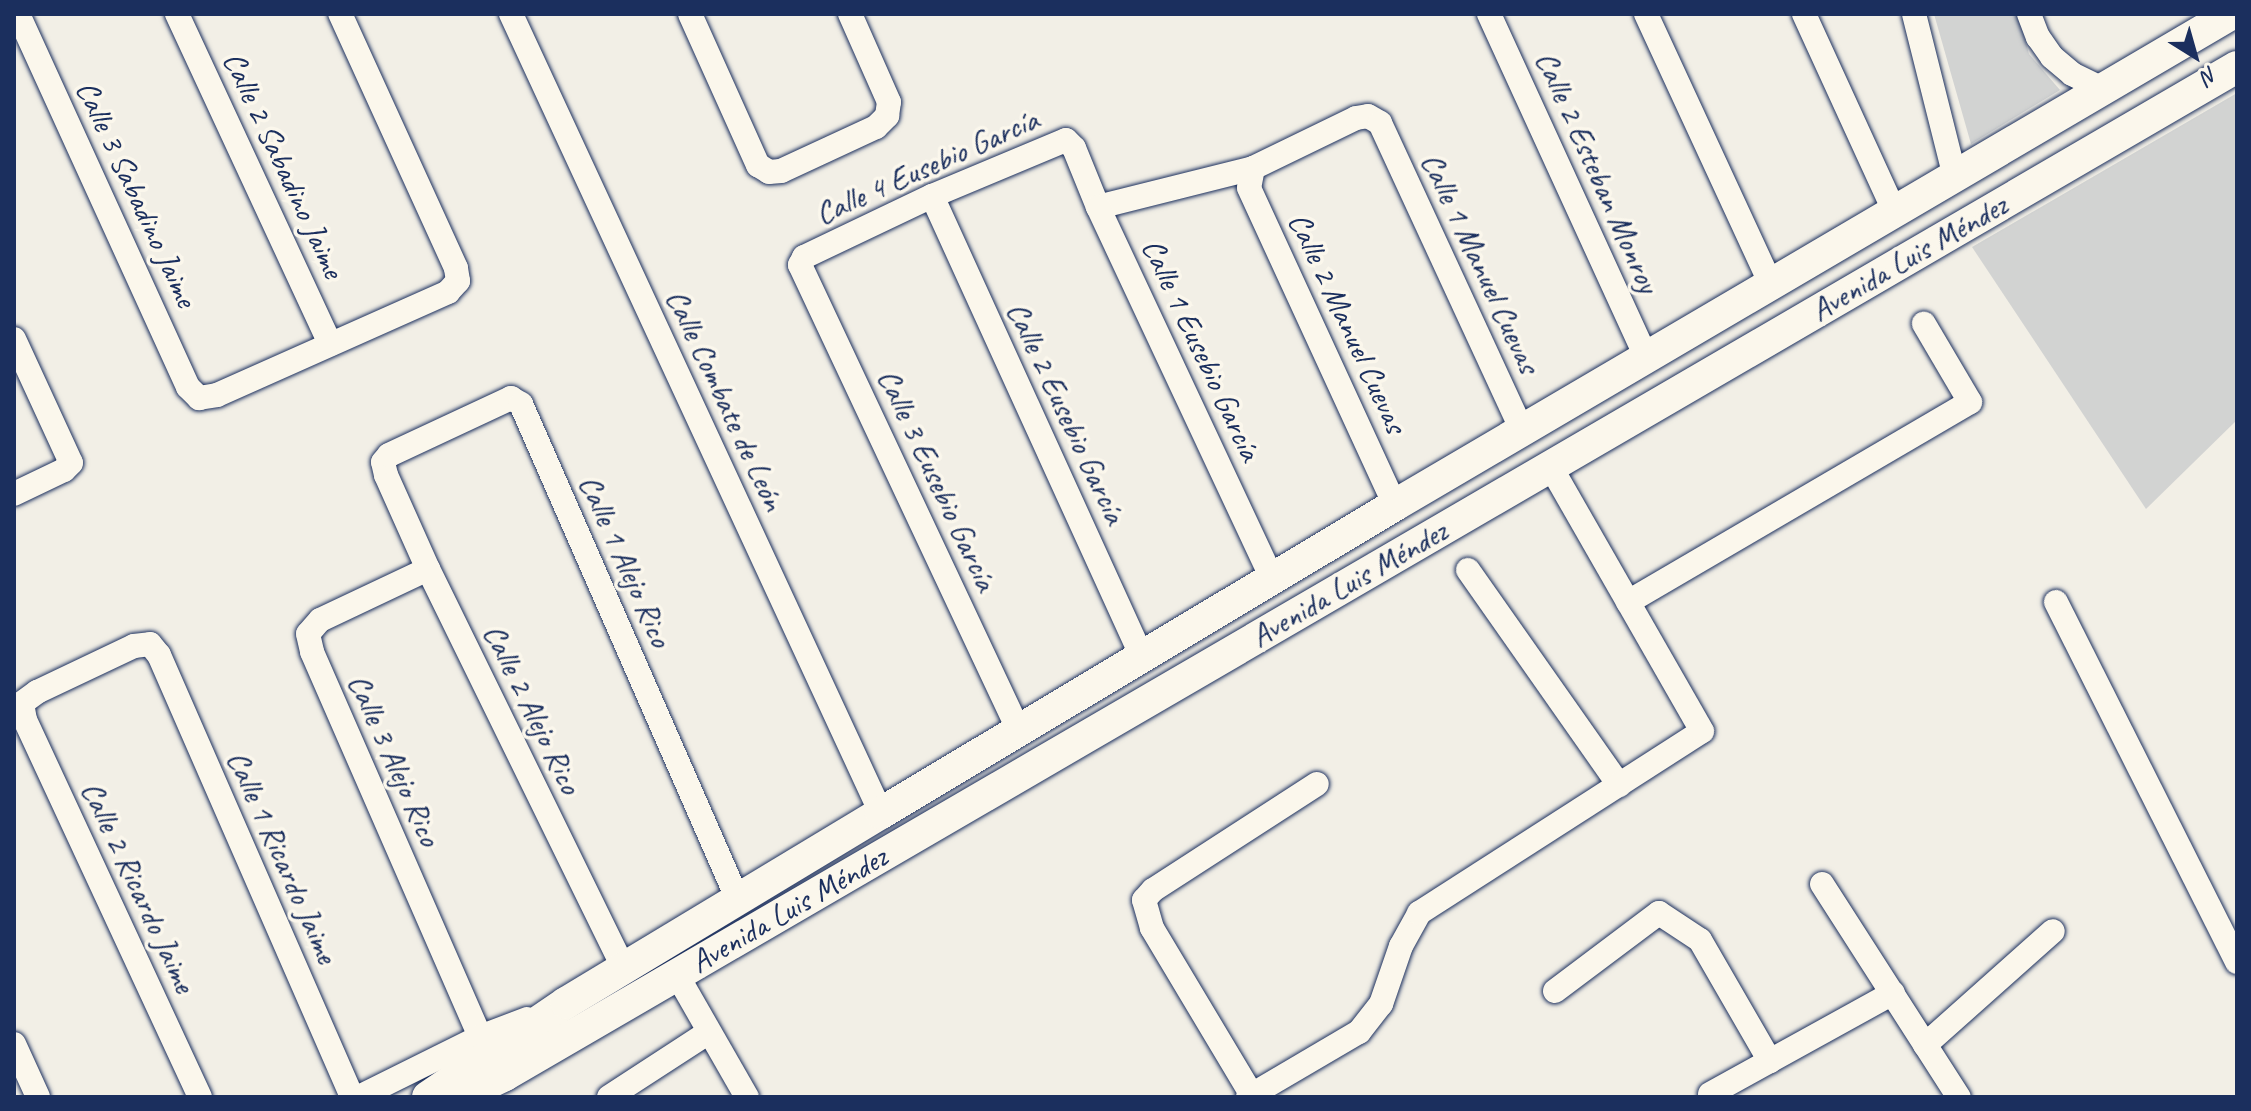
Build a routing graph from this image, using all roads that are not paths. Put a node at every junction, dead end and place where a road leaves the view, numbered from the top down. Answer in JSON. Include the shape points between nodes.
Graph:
{"nodes":[{"id":1,"x":18,"y":14,"type":"edge"},
{"id":2,"x":177,"y":14,"type":"edge"},
{"id":3,"x":340,"y":14,"type":"edge"},
{"id":4,"x":511,"y":14,"type":"edge"},
{"id":5,"x":690,"y":14,"type":"edge"},
{"id":6,"x":850,"y":14,"type":"edge"},
{"id":7,"x":1489,"y":14,"type":"edge"},
{"id":8,"x":1646,"y":14,"type":"edge"},
{"id":9,"x":1804,"y":14,"type":"edge"},
{"id":10,"x":1914,"y":14,"type":"edge"},
{"id":11,"x":2029,"y":14,"type":"edge"},
{"id":12,"x":2231,"y":14,"type":"edge"},
{"id":13,"x":2237,"y":67,"type":"edge"},
{"id":14,"x":2105,"y":90,"type":"junction"},
{"id":15,"x":1074,"y":148,"type":"joint"},
{"id":16,"x":1253,"y":168,"type":"junction"},
{"id":17,"x":1955,"y":177,"type":"junction"},
{"id":18,"x":932,"y":196,"type":"junction"},
{"id":19,"x":1098,"y":207,"type":"junction"},
{"id":20,"x":1895,"y":213,"type":"junction"},
{"id":21,"x":804,"y":257,"type":"joint"},
{"id":22,"x":1771,"y":285,"type":"junction"},
{"id":23,"x":1924,"y":324,"type":"dead end"},
{"id":24,"x":14,"y":339,"type":"edge"},
{"id":25,"x":330,"y":344,"type":"junction"},
{"id":26,"x":1646,"y":357,"type":"junction"},
{"id":27,"x":1522,"y":431,"type":"junction"},
{"id":28,"x":1551,"y":467,"type":"junction"},
{"id":29,"x":386,"y":475,"type":"joint"},
{"id":30,"x":14,"y":494,"type":"edge"},
{"id":31,"x":1395,"y":505,"type":"junction"},
{"id":32,"x":428,"y":569,"type":"junction"},
{"id":33,"x":1468,"y":570,"type":"dead end"},
{"id":34,"x":1272,"y":578,"type":"junction"},
{"id":35,"x":1628,"y":602,"type":"junction"},
{"id":36,"x":2056,"y":602,"type":"dead end"},
{"id":37,"x":150,"y":644,"type":"joint"},
{"id":38,"x":1142,"y":657,"type":"junction"},
{"id":39,"x":1019,"y":731,"type":"junction"},
{"id":40,"x":1317,"y":784,"type":"dead end"},
{"id":41,"x":1619,"y":785,"type":"junction"},
{"id":42,"x":881,"y":813,"type":"junction"},
{"id":43,"x":1822,"y":884,"type":"dead end"},
{"id":44,"x":738,"y":900,"type":"junction"},
{"id":45,"x":2053,"y":931,"type":"dead end"},
{"id":46,"x":2237,"y":962,"type":"edge"},
{"id":47,"x":624,"y":969,"type":"junction"},
{"id":48,"x":677,"y":975,"type":"junction"},
{"id":49,"x":1555,"y":991,"type":"dead end"},
{"id":50,"x":1893,"y":993,"type":"junction"},
{"id":51,"x":566,"y":1003,"type":"junction"},
{"id":52,"x":709,"y":1032,"type":"junction"},
{"id":53,"x":480,"y":1037,"type":"junction"},
{"id":54,"x":14,"y":1044,"type":"edge"},
{"id":55,"x":1925,"y":1045,"type":"junction"},
{"id":56,"x":1770,"y":1061,"type":"junction"},
{"id":57,"x":1710,"y":1094,"type":"dead end"},
{"id":58,"x":1251,"y":1096,"type":"edge"},
{"id":59,"x":38,"y":1097,"type":"edge"},
{"id":60,"x":200,"y":1097,"type":"edge"},
{"id":61,"x":352,"y":1097,"type":"edge"},
{"id":62,"x":359,"y":1097,"type":"edge"},
{"id":63,"x":428,"y":1097,"type":"edge"},
{"id":64,"x":459,"y":1097,"type":"edge"},
{"id":65,"x":609,"y":1097,"type":"edge"},
{"id":66,"x":747,"y":1097,"type":"edge"},
{"id":67,"x":1959,"y":1097,"type":"edge"}],
"edges":[{"from":1,"to":25,"type":"street","name":"Calle 3 Sabadino Jaime","via":[[188,387],[199,398],[217,395]]},
{"from":2,"to":25,"type":"street","name":"Calle 2 Sabadino Jaime"},
{"from":3,"to":25,"type":"street","via":[[458,281],[448,292]]},
{"from":4,"to":42,"type":"street","name":"Calle Combate de León"},
{"from":5,"to":6,"type":"street","via":[[758,165],[769,172],[876,127],[887,116],[889,102]]},
{"from":7,"to":26,"type":"street","name":"Calle 2 Esteban Monroy"},
{"from":8,"to":22,"type":"street"},
{"from":9,"to":20,"type":"street"},
{"from":10,"to":17,"type":"street"},
{"from":11,"to":14,"type":"street","via":[[2052,57]]},
{"from":12,"to":14,"type":"main road","name":"Avenida Luis Méndez"},
{"from":13,"to":28,"type":"main road","name":"Avenida Luis Méndez"},
{"from":14,"to":17,"type":"main road","name":"Avenida Luis Méndez"},
{"from":15,"to":18,"type":"street","name":"Calle 4 Eusebio García","via":[[1066,140]]},
{"from":15,"to":19,"type":"street","name":"Calle 1 Eusebio García"},
{"from":16,"to":19,"type":"street"},
{"from":16,"to":27,"type":"street","name":"Calle 1 Manuel Cuevas","via":[[1356,118],[1368,116],[1380,123]]},
{"from":16,"to":31,"type":"street","name":"Calle 2 Manuel Cuevas","via":[[1249,188]]},
{"from":17,"to":20,"type":"main road","name":"Avenida Luis Méndez"},
{"from":18,"to":21,"type":"street","name":"Calle 4 Eusebio García"},
{"from":18,"to":38,"type":"street","name":"Calle 2 Eusebio García"},
{"from":19,"to":34,"type":"street","name":"Calle 1 Eusebio García"},
{"from":20,"to":22,"type":"main road","name":"Avenida Luis Méndez"},
{"from":21,"to":39,"type":"street","name":"Calle 3 Eusebio García","via":[[800,265]]},
{"from":22,"to":26,"type":"main road","name":"Avenida Luis Méndez"},
{"from":23,"to":35,"type":"street","via":[[1970,402]]},
{"from":24,"to":30,"type":"street","via":[[71,463]]},
{"from":26,"to":27,"type":"main road","name":"Avenida Luis Méndez"},
{"from":27,"to":31,"type":"main road","name":"Avenida Luis Méndez"},
{"from":28,"to":35,"type":"street"},
{"from":28,"to":48,"type":"main road","name":"Avenida Luis Méndez"},
{"from":29,"to":32,"type":"street","name":"Calle 2 Alejo Rico"},
{"from":29,"to":44,"type":"street","name":"Calle 1 Alejo Rico","via":[[383,462],[389,455],[511,398],[521,404]]},
{"from":31,"to":34,"type":"main road","name":"Avenida Luis Méndez"},
{"from":32,"to":47,"type":"street","name":"Calle 2 Alejo Rico"},
{"from":32,"to":53,"type":"street","name":"Calle 3 Alejo Rico","via":[[320,620],[308,634]]},
{"from":33,"to":41,"type":"street"},
{"from":34,"to":38,"type":"main road","name":"Avenida Luis Méndez"},
{"from":35,"to":41,"type":"street","via":[[1702,731]]},
{"from":36,"to":46,"type":"street"},
{"from":37,"to":60,"type":"street","name":"Calle 2 Ricardo Jaime","via":[[134,646],[22,703],[25,720]]},
{"from":37,"to":61,"type":"street","name":"Calle 1 Ricardo Jaime"},
{"from":38,"to":39,"type":"main road","name":"Avenida Luis Méndez"},
{"from":39,"to":42,"type":"main road","name":"Avenida Luis Méndez"},
{"from":40,"to":58,"type":"street","via":[[1144,900],[1152,928]]},
{"from":41,"to":58,"type":"street","via":[[1419,913],[1381,1004],[1359,1032]]},
{"from":42,"to":44,"type":"main road","name":"Avenida Luis Méndez"},
{"from":43,"to":50,"type":"street"},
{"from":44,"to":47,"type":"main road","name":"Avenida Luis Méndez"},
{"from":45,"to":55,"type":"street"},
{"from":47,"to":51,"type":"main road","name":"Avenida Luis Méndez"},
{"from":48,"to":52,"type":"street"},
{"from":48,"to":64,"type":"main road","name":"Avenida Luis Méndez"},
{"from":49,"to":56,"type":"street","via":[[1659,913],[1700,940]]},
{"from":50,"to":55,"type":"street"},
{"from":50,"to":56,"type":"street"},
{"from":51,"to":53,"type":"street","name":"Avenida Luis Méndez"},
{"from":51,"to":63,"type":"main road","name":"Avenida Luis Méndez"},
{"from":52,"to":65,"type":"street"},
{"from":52,"to":66,"type":"street"},
{"from":53,"to":62,"type":"street","name":"Avenida Luis Méndez"},
{"from":54,"to":59,"type":"street"},
{"from":55,"to":67,"type":"street"},
{"from":56,"to":57,"type":"street"}]}
